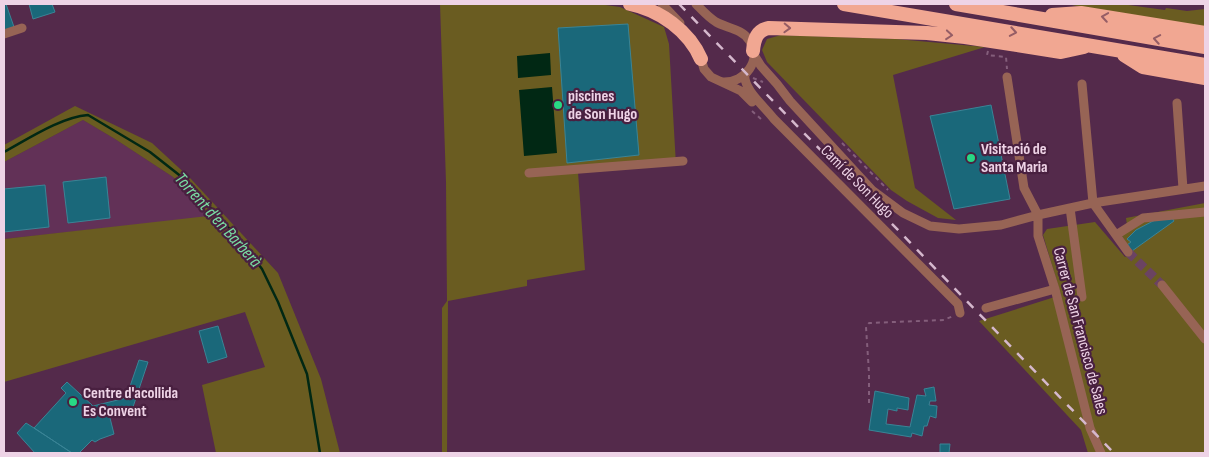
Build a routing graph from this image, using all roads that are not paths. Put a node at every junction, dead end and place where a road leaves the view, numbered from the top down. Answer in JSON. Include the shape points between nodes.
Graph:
{"nodes":[{"id":1,"x":630,"y":4,"type":"edge"},
{"id":2,"x":662,"y":4,"type":"edge"},
{"id":3,"x":696,"y":4,"type":"edge"},
{"id":4,"x":844,"y":4,"type":"edge"},
{"id":5,"x":956,"y":4,"type":"edge"},
{"id":6,"x":972,"y":4,"type":"edge"},
{"id":7,"x":987,"y":9,"type":"junction"},
{"id":8,"x":1031,"y":17,"type":"junction"},
{"id":9,"x":22,"y":28,"type":"dead end"},
{"id":10,"x":1205,"y":33,"type":"edge"},
{"id":11,"x":4,"y":34,"type":"edge"},
{"id":12,"x":1092,"y":46,"type":"junction"},
{"id":13,"x":1205,"y":47,"type":"edge"},
{"id":14,"x":1114,"y":50,"type":"junction"},
{"id":15,"x":753,"y":53,"type":"junction"},
{"id":16,"x":701,"y":59,"type":"junction"},
{"id":17,"x":1205,"y":66,"type":"edge"},
{"id":18,"x":746,"y":74,"type":"junction"},
{"id":19,"x":1007,"y":77,"type":"dead end"},
{"id":20,"x":1205,"y":78,"type":"edge"},
{"id":21,"x":720,"y":82,"type":"junction"},
{"id":22,"x":1082,"y":84,"type":"dead end"},
{"id":23,"x":790,"y":101,"type":"junction"},
{"id":24,"x":1177,"y":103,"type":"dead end"},
{"id":25,"x":774,"y":119,"type":"junction"},
{"id":26,"x":683,"y":161,"type":"dead end"},
{"id":27,"x":530,"y":172,"type":"dead end"},
{"id":28,"x":1205,"y":186,"type":"edge"},
{"id":29,"x":1183,"y":189,"type":"junction"},
{"id":30,"x":1093,"y":203,"type":"junction"},
{"id":31,"x":1070,"y":208,"type":"junction"},
{"id":32,"x":1205,"y":212,"type":"edge"},
{"id":33,"x":1038,"y":215,"type":"junction"},
{"id":34,"x":1116,"y":235,"type":"junction"},
{"id":35,"x":1128,"y":252,"type":"tunnel mouth"},
{"id":36,"x":1162,"y":285,"type":"tunnel mouth"},
{"id":37,"x":1055,"y":289,"type":"junction"},
{"id":38,"x":1082,"y":297,"type":"dead end"},
{"id":39,"x":959,"y":308,"type":"road end"},
{"id":40,"x":986,"y":308,"type":"dead end"},
{"id":41,"x":1205,"y":339,"type":"edge"},
{"id":42,"x":1101,"y":453,"type":"edge"}],
"edges":[{"from":1,"to":16,"type":"highway","via":[[670,21],[692,42]]},
{"from":2,"to":16,"type":"street","via":[[695,39]]},
{"from":3,"to":15,"type":"street","via":[[710,18],[746,36]]},
{"from":4,"to":12,"type":"highway","one_way":true},
{"from":5,"to":7,"type":"highway"},
{"from":6,"to":7,"type":"highway"},
{"from":7,"to":8,"type":"highway"},
{"from":10,"to":8,"type":"highway","one_way":true,"via":[[1081,13]]},
{"from":13,"to":8,"type":"highway","one_way":true},
{"from":9,"to":11,"type":"street"},
{"from":12,"to":14,"type":"highway"},
{"from":15,"to":12,"type":"highway","one_way":true,"via":[[756,36],[769,28],[927,33],[1061,52]]},
{"from":14,"to":17,"type":"highway"},
{"from":14,"to":20,"type":"highway","via":[[1144,67]]},
{"from":15,"to":18,"type":"street","via":[[753,63]]},
{"from":15,"to":23,"type":"street"},
{"from":16,"to":21,"type":"street","via":[[707,73]]},
{"from":18,"to":21,"type":"street","via":[[730,82]]},
{"from":18,"to":23,"type":"street","via":[[756,72],[762,75]]},
{"from":18,"to":25,"type":"street","name":"Camí de Son Hugo","via":[[744,79],[748,89]]},
{"from":19,"to":33,"type":"street","name":"Carrer de San Francisco de Sales","via":[[1024,188]]},
{"from":21,"to":25,"type":"street","via":[[741,91]]},
{"from":22,"to":30,"type":"street"},
{"from":23,"to":33,"type":"street","via":[[872,190],[903,213],[930,226],[959,229],[1001,225]]},
{"from":24,"to":29,"type":"street"},
{"from":25,"to":39,"type":"street","name":"Camí de Son Hugo"},
{"from":26,"to":27,"type":"street"},
{"from":28,"to":29,"type":"street"},
{"from":29,"to":30,"type":"street"},
{"from":30,"to":31,"type":"street"},
{"from":30,"to":34,"type":"street"},
{"from":31,"to":33,"type":"street"},
{"from":31,"to":38,"type":"street"},
{"from":32,"to":34,"type":"street","via":[[1143,218]]},
{"from":33,"to":37,"type":"street","name":"Carrer de San Francisco de Sales","via":[[1038,236]]},
{"from":34,"to":35,"type":"street"},
{"from":36,"to":41,"type":"street"},
{"from":37,"to":40,"type":"street"},
{"from":37,"to":42,"type":"street","name":"Carrer de San Francisco de Sales","via":[[1090,428]]}]}
